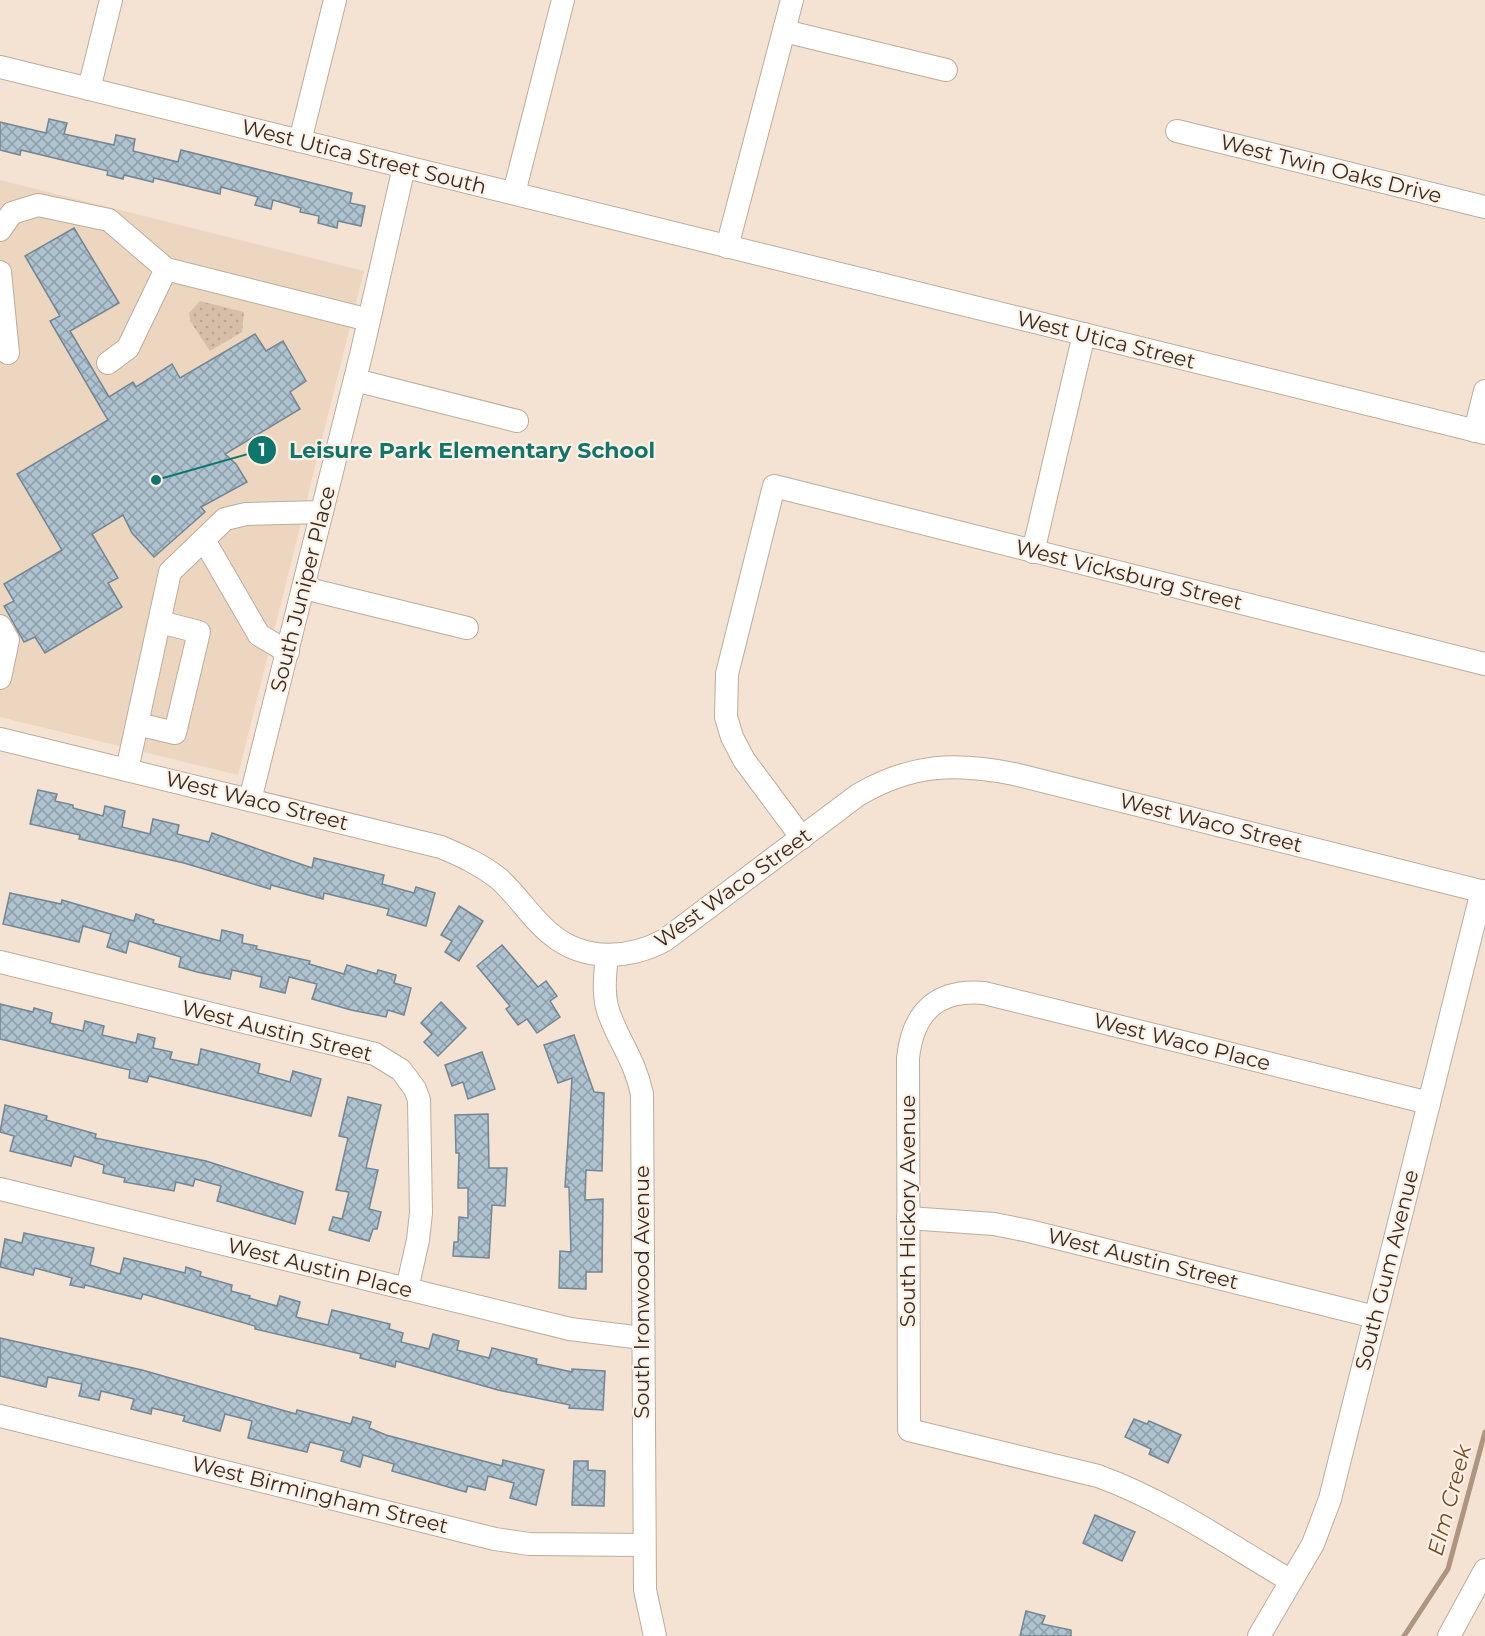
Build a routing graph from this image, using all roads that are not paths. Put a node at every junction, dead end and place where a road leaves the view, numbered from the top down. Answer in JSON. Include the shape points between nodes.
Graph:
{"nodes":[{"id":1,"x":111,"y":0,"type":"edge"},
{"id":2,"x":335,"y":0,"type":"edge"},
{"id":3,"x":562,"y":0,"type":"edge"},
{"id":4,"x":792,"y":0,"type":"edge"},
{"id":5,"x":784,"y":31,"type":"junction"},
{"id":6,"x":0,"y":67,"type":"edge"},
{"id":7,"x":946,"y":70,"type":"dead end"},
{"id":8,"x":89,"y":88,"type":"junction"},
{"id":9,"x":1177,"y":131,"type":"dead end"},
{"id":10,"x":300,"y":141,"type":"junction"},
{"id":11,"x":404,"y":167,"type":"junction"},
{"id":12,"x":514,"y":194,"type":"junction"},
{"id":13,"x":1485,"y":207,"type":"edge"},
{"id":14,"x":0,"y":230,"type":"edge"},
{"id":15,"x":727,"y":247,"type":"junction"},
{"id":16,"x":166,"y":269,"type":"junction"},
{"id":17,"x":0,"y":272,"type":"edge"},
{"id":18,"x":369,"y":320,"type":"junction"},
{"id":19,"x":1084,"y":334,"type":"junction"},
{"id":20,"x":8,"y":353,"type":"dead end"},
{"id":21,"x":108,"y":363,"type":"dead end"},
{"id":22,"x":355,"y":380,"type":"junction"},
{"id":23,"x":1485,"y":391,"type":"edge"},
{"id":24,"x":517,"y":421,"type":"dead end"},
{"id":25,"x":1480,"y":432,"type":"edge"},
{"id":26,"x":322,"y":512,"type":"junction"},
{"id":27,"x":204,"y":540,"type":"junction"},
{"id":28,"x":1033,"y":552,"type":"junction"},
{"id":29,"x":303,"y":588,"type":"junction"},
{"id":30,"x":160,"y":622,"type":"junction"},
{"id":31,"x":0,"y":626,"type":"edge"},
{"id":32,"x":467,"y":628,"type":"dead end"},
{"id":33,"x":288,"y":652,"type":"junction"},
{"id":34,"x":1485,"y":664,"type":"edge"},
{"id":35,"x":0,"y":678,"type":"edge"},
{"id":36,"x":137,"y":724,"type":"junction"},
{"id":37,"x":0,"y":739,"type":"edge"},
{"id":38,"x":128,"y":770,"type":"junction"},
{"id":39,"x":250,"y":800,"type":"junction"},
{"id":40,"x":802,"y":838,"type":"junction"},
{"id":41,"x":1483,"y":891,"type":"edge"},
{"id":42,"x":607,"y":955,"type":"junction"},
{"id":43,"x":0,"y":962,"type":"edge"},
{"id":44,"x":937,"y":1001,"type":"joint"},
{"id":45,"x":1429,"y":1103,"type":"junction"},
{"id":46,"x":0,"y":1189,"type":"edge"},
{"id":47,"x":908,"y":1218,"type":"junction"},
{"id":48,"x":407,"y":1289,"type":"junction"},
{"id":49,"x":1375,"y":1317,"type":"junction"},
{"id":50,"x":642,"y":1338,"type":"junction"},
{"id":51,"x":0,"y":1416,"type":"edge"},
{"id":52,"x":644,"y":1545,"type":"junction"},
{"id":53,"x":1485,"y":1570,"type":"edge"},
{"id":54,"x":1291,"y":1581,"type":"junction"},
{"id":55,"x":655,"y":1636,"type":"edge"},
{"id":56,"x":1259,"y":1636,"type":"edge"},
{"id":57,"x":1449,"y":1636,"type":"edge"}],
"edges":[{"from":1,"to":8,"type":"street"},
{"from":2,"to":10,"type":"street"},
{"from":3,"to":12,"type":"street"},
{"from":4,"to":5,"type":"street"},
{"from":5,"to":7,"type":"street"},
{"from":5,"to":15,"type":"street"},
{"from":6,"to":8,"type":"street","name":"West Utica Street South"},
{"from":8,"to":10,"type":"street","name":"West Utica Street South"},
{"from":9,"to":13,"type":"street","name":"West Twin Oaks Drive"},
{"from":10,"to":11,"type":"street","name":"West Utica Street South"},
{"from":11,"to":12,"type":"street","name":"West Utica Street South"},
{"from":11,"to":18,"type":"street","name":"South Juniper Place"},
{"from":12,"to":15,"type":"street","name":"West Utica Street South"},
{"from":14,"to":16,"type":"street","via":[[12,213],[38,205],[109,220]]},
{"from":15,"to":19,"type":"street","name":"West Utica Street"},
{"from":16,"to":18,"type":"street"},
{"from":16,"to":21,"type":"street","via":[[128,348]]},
{"from":17,"to":20,"type":"street"},
{"from":18,"to":22,"type":"street","name":"South Juniper Place"},
{"from":19,"to":25,"type":"street","name":"West Utica Street"},
{"from":19,"to":28,"type":"street"},
{"from":22,"to":24,"type":"street"},
{"from":22,"to":26,"type":"street","name":"South Juniper Place"},
{"from":23,"to":25,"type":"street"},
{"from":26,"to":27,"type":"street","via":[[246,514],[225,519]]},
{"from":26,"to":29,"type":"street","name":"South Juniper Place"},
{"from":27,"to":30,"type":"street","via":[[171,572]]},
{"from":27,"to":33,"type":"street","via":[[259,635]]},
{"from":28,"to":34,"type":"street","name":"West Vicksburg Street"},
{"from":28,"to":40,"type":"street","name":"West Vicksburg Street","via":[[774,486],[727,674],[726,717],[744,760]]},
{"from":29,"to":32,"type":"street"},
{"from":29,"to":33,"type":"street","name":"South Juniper Place"},
{"from":30,"to":36,"type":"street"},
{"from":30,"to":36,"type":"street","via":[[199,632],[175,733]]},
{"from":31,"to":35,"type":"street","via":[[8,640]]},
{"from":33,"to":39,"type":"street","name":"South Juniper Place"},
{"from":36,"to":38,"type":"street"},
{"from":37,"to":38,"type":"street","name":"West Waco Street"},
{"from":38,"to":39,"type":"street","name":"West Waco Street"},
{"from":39,"to":42,"type":"street","name":"West Waco Street","via":[[424,842],[471,860],[504,884],[551,935],[580,950]]},
{"from":40,"to":41,"type":"street","name":"West Waco Street","via":[[884,780],[937,766],[962,766],[1014,774]]},
{"from":40,"to":42,"type":"street","name":"West Waco Street","via":[[665,940],[637,953]]},
{"from":41,"to":45,"type":"street","name":"South Gum Avenue"},
{"from":42,"to":50,"type":"street","name":"South Ironwood Avenue","via":[[604,980],[609,1015],[634,1064],[642,1094]]},
{"from":43,"to":48,"type":"street","name":"West Austin Street","via":[[375,1054],[401,1070],[415,1089],[421,1118],[421,1213]]},
{"from":44,"to":45,"type":"street","name":"West Waco Place","via":[[957,993],[984,993]]},
{"from":44,"to":47,"type":"street","name":"South Hickory Avenue","via":[[922,1016],[910,1044]]},
{"from":45,"to":49,"type":"street","name":"South Gum Avenue"},
{"from":46,"to":48,"type":"street","name":"West Austin Place"},
{"from":47,"to":49,"type":"street","name":"West Austin Street","via":[[994,1224],[1029,1231]]},
{"from":47,"to":54,"type":"street","name":"South Hickory Avenue","via":[[909,1430],[1122,1485]]},
{"from":48,"to":50,"type":"street","name":"West Austin Place","via":[[570,1329]]},
{"from":49,"to":54,"type":"street","name":"South Gum Avenue","via":[[1330,1499],[1313,1544]]},
{"from":50,"to":52,"type":"street","name":"South Ironwood Avenue"},
{"from":51,"to":52,"type":"street","name":"West Birmingham Street","via":[[495,1539],[529,1544]]},
{"from":52,"to":55,"type":"street","name":"South Ironwood Avenue","via":[[645,1590]]},
{"from":53,"to":57,"type":"street"},
{"from":54,"to":56,"type":"street","name":"South Gum Avenue"}]}
